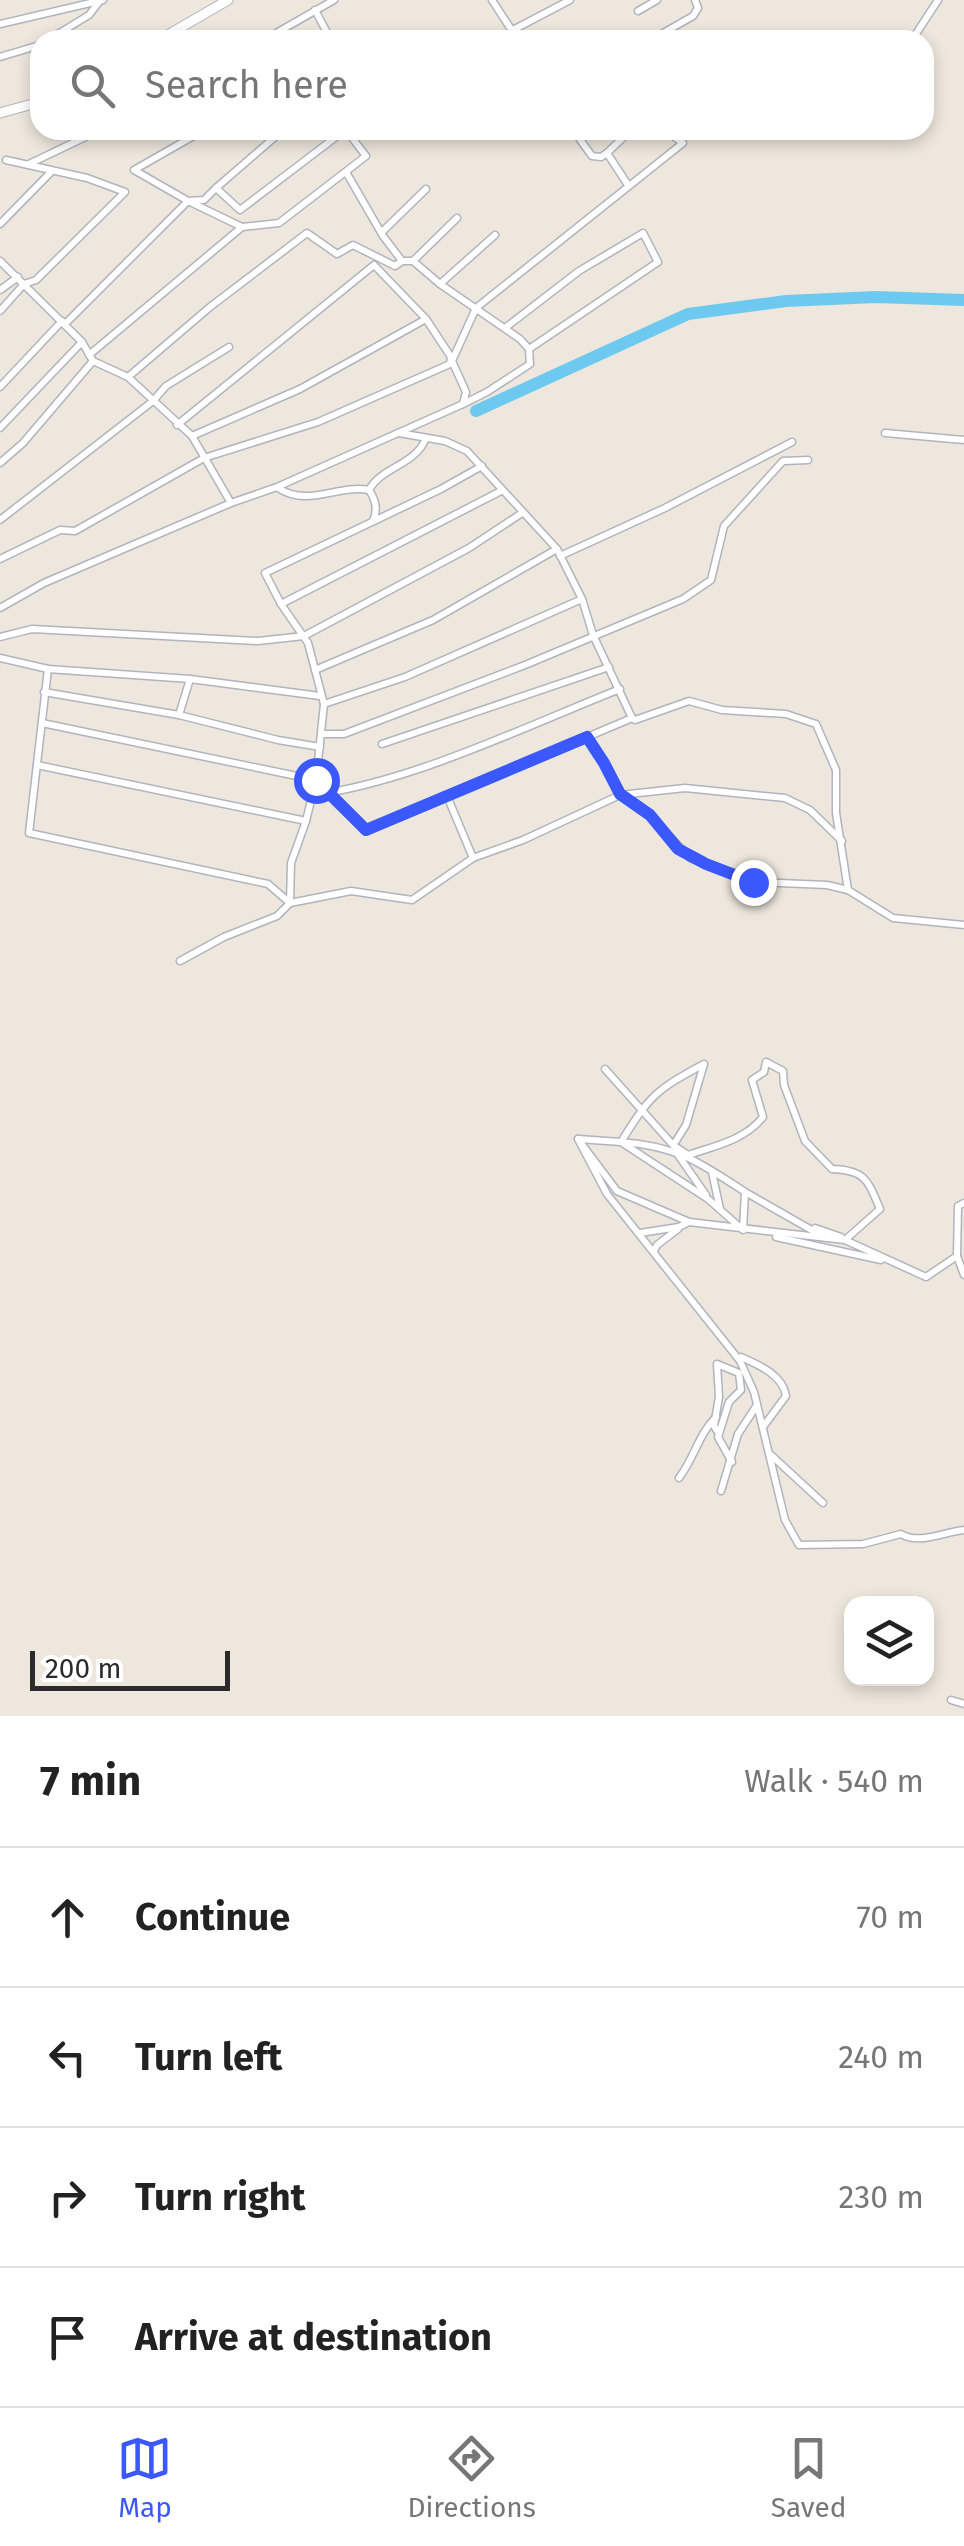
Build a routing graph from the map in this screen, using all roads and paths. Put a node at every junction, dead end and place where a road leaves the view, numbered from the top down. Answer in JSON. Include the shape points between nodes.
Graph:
{"nodes":[{"id":1,"x":228,"y":0,"type":"edge"},
{"id":2,"x":334,"y":0,"type":"edge"},
{"id":3,"x":492,"y":0,"type":"edge"},
{"id":4,"x":570,"y":0,"type":"edge"},
{"id":5,"x":657,"y":0,"type":"edge"},
{"id":6,"x":695,"y":0,"type":"edge"},
{"id":7,"x":938,"y":0,"type":"edge"},
{"id":8,"x":101,"y":1,"type":"edge"},
{"id":9,"x":315,"y":10,"type":"junction"},
{"id":10,"x":638,"y":11,"type":"dead end"},
{"id":11,"x":0,"y":24,"type":"edge"},
{"id":12,"x":64,"y":30,"type":"edge"},
{"id":13,"x":176,"y":30,"type":"edge"},
{"id":14,"x":281,"y":30,"type":"edge"},
{"id":15,"x":326,"y":30,"type":"edge"},
{"id":16,"x":510,"y":30,"type":"edge"},
{"id":17,"x":513,"y":30,"type":"edge"},
{"id":18,"x":673,"y":30,"type":"edge"},
{"id":19,"x":918,"y":30,"type":"edge"},
{"id":20,"x":30,"y":48,"type":"edge"},
{"id":21,"x":0,"y":58,"type":"edge"},
{"id":22,"x":30,"y":105,"type":"edge"},
{"id":23,"x":0,"y":113,"type":"edge"},
{"id":24,"x":79,"y":140,"type":"edge"},
{"id":25,"x":186,"y":140,"type":"edge"},
{"id":26,"x":271,"y":140,"type":"edge"},
{"id":27,"x":333,"y":140,"type":"edge"},
{"id":28,"x":354,"y":140,"type":"edge"},
{"id":29,"x":580,"y":140,"type":"edge"},
{"id":30,"x":621,"y":140,"type":"edge"},
{"id":31,"x":679,"y":140,"type":"edge"},
{"id":32,"x":607,"y":153,"type":"junction"},
{"id":33,"x":6,"y":160,"type":"dead end"},
{"id":34,"x":28,"y":165,"type":"junction"},
{"id":35,"x":52,"y":171,"type":"junction"},
{"id":36,"x":346,"y":172,"type":"junction"},
{"id":37,"x":628,"y":185,"type":"junction"},
{"id":38,"x":216,"y":188,"type":"junction"},
{"id":39,"x":426,"y":189,"type":"dead end"},
{"id":40,"x":188,"y":202,"type":"junction"},
{"id":41,"x":458,"y":218,"type":"dead end"},
{"id":42,"x":0,"y":224,"type":"edge"},
{"id":43,"x":242,"y":226,"type":"junction"},
{"id":44,"x":382,"y":232,"type":"junction"},
{"id":45,"x":495,"y":235,"type":"dead end"},
{"id":46,"x":0,"y":261,"type":"edge"},
{"id":47,"x":402,"y":262,"type":"junction"},
{"id":48,"x":414,"y":262,"type":"junction"},
{"id":49,"x":18,"y":277,"type":"junction"},
{"id":50,"x":24,"y":284,"type":"junction"},
{"id":51,"x":440,"y":284,"type":"junction"},
{"id":52,"x":0,"y":290,"type":"edge"},
{"id":53,"x":476,"y":308,"type":"junction"},
{"id":54,"x":0,"y":311,"type":"edge"},
{"id":55,"x":426,"y":319,"type":"junction"},
{"id":56,"x":63,"y":323,"type":"junction"},
{"id":57,"x":504,"y":328,"type":"junction"},
{"id":58,"x":82,"y":342,"type":"junction"},
{"id":59,"x":229,"y":347,"type":"dead end"},
{"id":60,"x":530,"y":349,"type":"junction"},
{"id":61,"x":91,"y":358,"type":"junction"},
{"id":62,"x":452,"y":361,"type":"junction"},
{"id":63,"x":128,"y":376,"type":"junction"},
{"id":64,"x":0,"y":387,"type":"edge"},
{"id":65,"x":153,"y":401,"type":"junction"},
{"id":66,"x":463,"y":404,"type":"junction"},
{"id":67,"x":177,"y":424,"type":"junction"},
{"id":68,"x":0,"y":428,"type":"edge"},
{"id":69,"x":398,"y":432,"type":"junction"},
{"id":70,"x":885,"y":433,"type":"dead end"},
{"id":71,"x":192,"y":436,"type":"junction"},
{"id":72,"x":426,"y":438,"type":"junction"},
{"id":73,"x":964,"y":440,"type":"edge"},
{"id":74,"x":792,"y":442,"type":"dead end"},
{"id":75,"x":204,"y":458,"type":"junction"},
{"id":76,"x":808,"y":460,"type":"dead end"},
{"id":77,"x":0,"y":462,"type":"edge"},
{"id":78,"x":482,"y":466,"type":"junction"},
{"id":79,"x":277,"y":487,"type":"junction"},
{"id":80,"x":369,"y":490,"type":"junction"},
{"id":81,"x":501,"y":491,"type":"junction"},
{"id":82,"x":231,"y":503,"type":"junction"},
{"id":83,"x":522,"y":513,"type":"junction"},
{"id":84,"x":0,"y":520,"type":"edge"},
{"id":85,"x":372,"y":522,"type":"junction"},
{"id":86,"x":559,"y":552,"type":"junction"},
{"id":87,"x":0,"y":560,"type":"edge"},
{"id":88,"x":582,"y":599,"type":"junction"},
{"id":89,"x":281,"y":604,"type":"junction"},
{"id":90,"x":0,"y":608,"type":"edge"},
{"id":91,"x":594,"y":635,"type":"junction"},
{"id":92,"x":0,"y":636,"type":"edge"},
{"id":93,"x":304,"y":636,"type":"junction"},
{"id":94,"x":0,"y":658,"type":"edge"},
{"id":95,"x":609,"y":667,"type":"junction"},
{"id":96,"x":48,"y":669,"type":"junction"},
{"id":97,"x":315,"y":670,"type":"junction"},
{"id":98,"x":190,"y":678,"type":"junction"},
{"id":99,"x":620,"y":689,"type":"junction"},
{"id":100,"x":44,"y":692,"type":"junction"},
{"id":101,"x":320,"y":696,"type":"junction"},
{"id":102,"x":324,"y":704,"type":"junction"},
{"id":103,"x":179,"y":715,"type":"junction"},
{"id":104,"x":632,"y":718,"type":"junction"},
{"id":105,"x":42,"y":722,"type":"junction"},
{"id":106,"x":322,"y":734,"type":"junction"},
{"id":107,"x":587,"y":737,"type":"junction"},
{"id":108,"x":382,"y":744,"type":"dead end"},
{"id":109,"x":320,"y":746,"type":"junction"},
{"id":110,"x":36,"y":765,"type":"junction"},
{"id":111,"x":316,"y":780,"type":"junction"},
{"id":112,"x":326,"y":793,"type":"junction"},
{"id":113,"x":620,"y":794,"type":"junction"},
{"id":114,"x":447,"y":796,"type":"junction"},
{"id":115,"x":306,"y":821,"type":"junction"},
{"id":116,"x":842,"y":842,"type":"junction"},
{"id":117,"x":472,"y":858,"type":"junction"},
{"id":118,"x":848,"y":890,"type":"junction"},
{"id":119,"x":290,"y":903,"type":"junction"},
{"id":120,"x":964,"y":926,"type":"edge"},
{"id":121,"x":180,"y":961,"type":"dead end"},
{"id":122,"x":605,"y":1069,"type":"dead end"},
{"id":123,"x":642,"y":1107,"type":"junction"},
{"id":124,"x":578,"y":1139,"type":"junction"},
{"id":125,"x":676,"y":1141,"type":"dead end"},
{"id":126,"x":621,"y":1142,"type":"junction"},
{"id":127,"x":676,"y":1151,"type":"junction"},
{"id":128,"x":688,"y":1155,"type":"junction"},
{"id":129,"x":712,"y":1171,"type":"junction"},
{"id":130,"x":745,"y":1192,"type":"junction"},
{"id":131,"x":708,"y":1199,"type":"junction"},
{"id":132,"x":964,"y":1203,"type":"edge"},
{"id":133,"x":720,"y":1211,"type":"junction"},
{"id":134,"x":686,"y":1224,"type":"junction"},
{"id":135,"x":802,"y":1224,"type":"junction"},
{"id":136,"x":744,"y":1230,"type":"junction"},
{"id":137,"x":639,"y":1234,"type":"junction"},
{"id":138,"x":826,"y":1238,"type":"junction"},
{"id":139,"x":846,"y":1239,"type":"junction"},
{"id":140,"x":654,"y":1252,"type":"junction"},
{"id":141,"x":957,"y":1256,"type":"junction"},
{"id":142,"x":896,"y":1263,"type":"junction"},
{"id":143,"x":964,"y":1276,"type":"edge"},
{"id":144,"x":736,"y":1356,"type":"junction"},
{"id":145,"x":757,"y":1405,"type":"junction"},
{"id":146,"x":716,"y":1417,"type":"junction"},
{"id":147,"x":762,"y":1428,"type":"junction"},
{"id":148,"x":719,"y":1434,"type":"junction"},
{"id":149,"x":770,"y":1454,"type":"junction"},
{"id":150,"x":732,"y":1462,"type":"junction"},
{"id":151,"x":679,"y":1478,"type":"dead end"},
{"id":152,"x":721,"y":1490,"type":"dead end"},
{"id":153,"x":824,"y":1502,"type":"dead end"},
{"id":154,"x":964,"y":1530,"type":"edge"},
{"id":155,"x":950,"y":1700,"type":"dead end"},
{"id":156,"x":964,"y":1704,"type":"edge"}],
"edges":[{"from":1,"to":13,"type":"street"},
{"from":2,"to":9,"type":"street"},
{"from":3,"to":16,"type":"street"},
{"from":4,"to":17,"type":"street"},
{"from":5,"to":10,"type":"street"},
{"from":6,"to":18,"type":"street","via":[[693,16]]},
{"from":7,"to":19,"type":"street"},
{"from":8,"to":11,"type":"street"},
{"from":8,"to":12,"type":"street"},
{"from":9,"to":14,"type":"street"},
{"from":9,"to":15,"type":"street"},
{"from":20,"to":21,"type":"street"},
{"from":22,"to":23,"type":"street"},
{"from":24,"to":34,"type":"street"},
{"from":25,"to":40,"type":"street","via":[[134,170]]},
{"from":26,"to":38,"type":"street"},
{"from":27,"to":38,"type":"street","via":[[240,210]]},
{"from":28,"to":36,"type":"street","via":[[366,156]]},
{"from":29,"to":32,"type":"street","via":[[592,156]]},
{"from":30,"to":32,"type":"street"},
{"from":31,"to":37,"type":"street","via":[[683,143]]},
{"from":32,"to":37,"type":"street"},
{"from":33,"to":34,"type":"street"},
{"from":34,"to":35,"type":"street"},
{"from":35,"to":42,"type":"street"},
{"from":35,"to":50,"type":"street","via":[[125,192],[36,280]]},
{"from":36,"to":43,"type":"street","via":[[278,223]]},
{"from":36,"to":44,"type":"street"},
{"from":37,"to":53,"type":"street"},
{"from":38,"to":40,"type":"street","via":[[204,200]]},
{"from":39,"to":44,"type":"street"},
{"from":40,"to":43,"type":"street"},
{"from":40,"to":56,"type":"street"},
{"from":41,"to":48,"type":"street"},
{"from":43,"to":61,"type":"street"},
{"from":44,"to":47,"type":"street"},
{"from":45,"to":51,"type":"street"},
{"from":46,"to":49,"type":"street"},
{"from":47,"to":48,"type":"street"},
{"from":47,"to":63,"type":"street","via":[[395,266],[354,245],[337,254],[307,232]]},
{"from":48,"to":51,"type":"street"},
{"from":49,"to":50,"type":"street"},
{"from":49,"to":52,"type":"street"},
{"from":50,"to":54,"type":"street"},
{"from":50,"to":56,"type":"street"},
{"from":51,"to":53,"type":"street"},
{"from":53,"to":57,"type":"street"},
{"from":53,"to":62,"type":"street"},
{"from":55,"to":62,"type":"street"},
{"from":55,"to":67,"type":"street","via":[[374,266]]},
{"from":55,"to":71,"type":"street","via":[[300,389]]},
{"from":56,"to":58,"type":"street"},
{"from":56,"to":64,"type":"street"},
{"from":57,"to":60,"type":"street"},
{"from":57,"to":60,"type":"street","via":[[642,233],[658,262]]},
{"from":58,"to":61,"type":"street"},
{"from":58,"to":68,"type":"street"},
{"from":59,"to":65,"type":"street"},
{"from":60,"to":66,"type":"street","via":[[530,364],[521,372]]},
{"from":61,"to":63,"type":"street"},
{"from":61,"to":77,"type":"street"},
{"from":62,"to":66,"type":"street","via":[[466,392]]},
{"from":62,"to":75,"type":"street","via":[[318,422]]},
{"from":63,"to":65,"type":"street"},
{"from":65,"to":67,"type":"street"},
{"from":65,"to":84,"type":"street"},
{"from":66,"to":69,"type":"street"},
{"from":67,"to":71,"type":"street"},
{"from":69,"to":72,"type":"street"},
{"from":69,"to":79,"type":"street"},
{"from":70,"to":73,"type":"street"},
{"from":71,"to":75,"type":"street"},
{"from":72,"to":78,"type":"street","via":[[467,451]]},
{"from":72,"to":80,"type":"street","via":[[414,457]]},
{"from":74,"to":86,"type":"street","via":[[664,508]]},
{"from":75,"to":82,"type":"street"},
{"from":75,"to":87,"type":"street","via":[[75,531],[60,530]]},
{"from":76,"to":91,"type":"street","via":[[783,461],[724,526],[711,580],[683,599]]},
{"from":78,"to":81,"type":"street"},
{"from":78,"to":85,"type":"street"},
{"from":79,"to":80,"type":"street","via":[[306,498]]},
{"from":79,"to":82,"type":"street"},
{"from":80,"to":85,"type":"street","via":[[376,511]]},
{"from":81,"to":83,"type":"street"},
{"from":81,"to":89,"type":"street"},
{"from":82,"to":90,"type":"street"},
{"from":83,"to":86,"type":"street"},
{"from":83,"to":93,"type":"street"},
{"from":85,"to":89,"type":"street","via":[[266,573]]},
{"from":86,"to":88,"type":"street"},
{"from":86,"to":97,"type":"street","via":[[433,620]]},
{"from":88,"to":91,"type":"street"},
{"from":88,"to":102,"type":"street","via":[[405,677]]},
{"from":89,"to":93,"type":"street"},
{"from":91,"to":95,"type":"street"},
{"from":91,"to":106,"type":"street","via":[[344,734]]},
{"from":92,"to":93,"type":"street","via":[[32,629],[258,640]]},
{"from":93,"to":97,"type":"street"},
{"from":94,"to":96,"type":"street"},
{"from":95,"to":99,"type":"street"},
{"from":95,"to":108,"type":"street"},
{"from":96,"to":98,"type":"street"},
{"from":96,"to":100,"type":"street"},
{"from":97,"to":101,"type":"street"},
{"from":98,"to":101,"type":"street"},
{"from":98,"to":103,"type":"street"},
{"from":99,"to":104,"type":"street"},
{"from":99,"to":112,"type":"street","via":[[474,748]]},
{"from":100,"to":103,"type":"street"},
{"from":100,"to":105,"type":"street"},
{"from":101,"to":102,"type":"street"},
{"from":102,"to":106,"type":"street"},
{"from":103,"to":109,"type":"street"},
{"from":104,"to":107,"type":"street"},
{"from":104,"to":116,"type":"street","via":[[689,700],[816,724],[836,770]]},
{"from":105,"to":110,"type":"street"},
{"from":105,"to":111,"type":"street"},
{"from":106,"to":109,"type":"street"},
{"from":107,"to":113,"type":"street"},
{"from":107,"to":114,"type":"street"},
{"from":109,"to":111,"type":"street"},
{"from":110,"to":115,"type":"street"},
{"from":110,"to":119,"type":"street","via":[[29,832],[268,884]]},
{"from":111,"to":112,"type":"street"},
{"from":111,"to":115,"type":"street"},
{"from":112,"to":114,"type":"street","via":[[366,830]]},
{"from":113,"to":116,"type":"street","via":[[684,788],[785,798],[810,810]]},
{"from":113,"to":117,"type":"street"},
{"from":113,"to":118,"type":"street","via":[[650,815],[678,849],[706,864],[753,882]]},
{"from":114,"to":117,"type":"street"},
{"from":115,"to":119,"type":"street","via":[[290,863]]},
{"from":116,"to":118,"type":"street"},
{"from":117,"to":119,"type":"street","via":[[412,900],[351,891]]},
{"from":118,"to":120,"type":"street","via":[[892,918]]},
{"from":119,"to":121,"type":"street","via":[[277,916]]},
{"from":122,"to":123,"type":"street"},
{"from":123,"to":125,"type":"street","via":[[658,1089],[704,1064]]},
{"from":123,"to":126,"type":"street"},
{"from":123,"to":128,"type":"street"},
{"from":124,"to":126,"type":"street"},
{"from":124,"to":134,"type":"street","via":[[617,1191]]},
{"from":124,"to":137,"type":"street","via":[[607,1194]]},
{"from":126,"to":127,"type":"street"},
{"from":126,"to":131,"type":"street"},
{"from":127,"to":128,"type":"street"},
{"from":127,"to":131,"type":"street"},
{"from":128,"to":129,"type":"street"},
{"from":128,"to":139,"type":"street","via":[[754,1129],[763,1117],[752,1080],[766,1062],[784,1071],[805,1141],[832,1168],[866,1178],[880,1209]]},
{"from":129,"to":130,"type":"street"},
{"from":129,"to":133,"type":"street"},
{"from":130,"to":135,"type":"street"},
{"from":130,"to":136,"type":"street"},
{"from":131,"to":133,"type":"street"},
{"from":132,"to":141,"type":"street","via":[[958,1206]]},
{"from":133,"to":136,"type":"street"},
{"from":134,"to":136,"type":"street"},
{"from":134,"to":137,"type":"street"},
{"from":134,"to":140,"type":"street"},
{"from":135,"to":138,"type":"street"},
{"from":135,"to":139,"type":"street"},
{"from":136,"to":138,"type":"street"},
{"from":136,"to":142,"type":"street"},
{"from":137,"to":140,"type":"street"},
{"from":138,"to":139,"type":"street"},
{"from":139,"to":142,"type":"street"},
{"from":140,"to":144,"type":"street"},
{"from":141,"to":142,"type":"street","via":[[926,1276]]},
{"from":141,"to":143,"type":"street"},
{"from":144,"to":145,"type":"street"},
{"from":144,"to":147,"type":"street","via":[[784,1386],[786,1396]]},
{"from":145,"to":147,"type":"street"},
{"from":145,"to":150,"type":"street","via":[[738,1434]]},
{"from":146,"to":148,"type":"street"},
{"from":146,"to":148,"type":"street","via":[[717,1364],[738,1372],[741,1390]]},
{"from":146,"to":151,"type":"street","via":[[700,1433],[694,1459]]},
{"from":147,"to":149,"type":"street"},
{"from":148,"to":150,"type":"street"},
{"from":149,"to":153,"type":"street"},
{"from":149,"to":154,"type":"street","via":[[786,1520],[800,1545]]},
{"from":150,"to":152,"type":"street"},
{"from":155,"to":156,"type":"street"}]}
